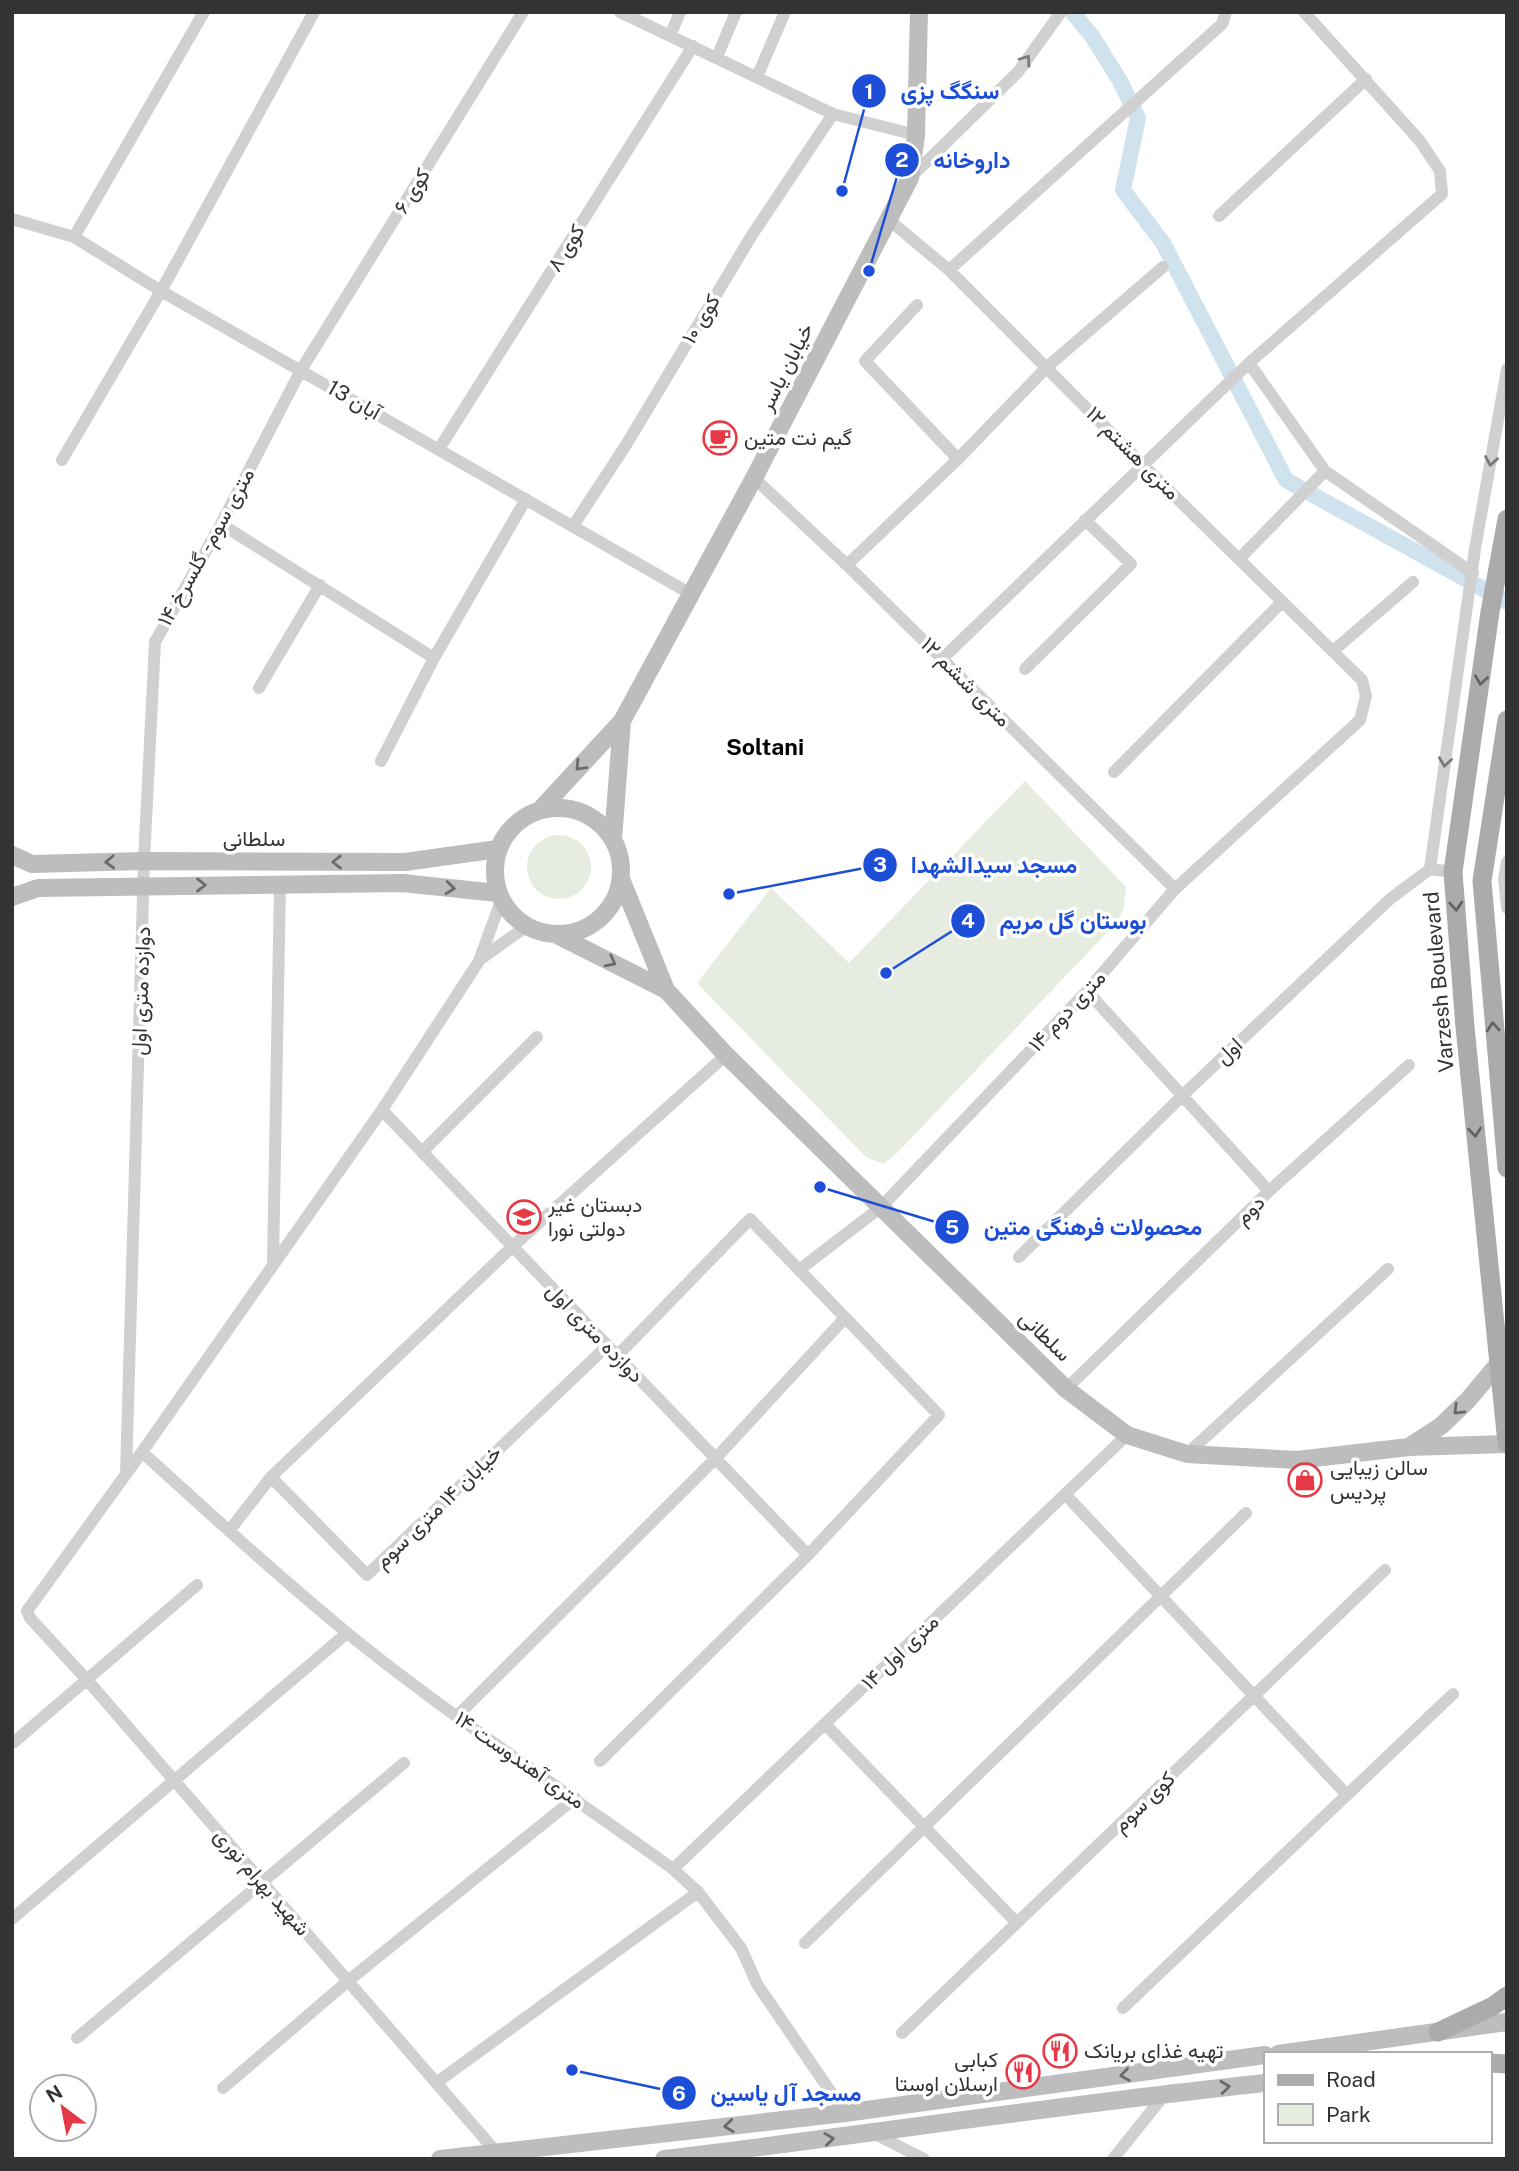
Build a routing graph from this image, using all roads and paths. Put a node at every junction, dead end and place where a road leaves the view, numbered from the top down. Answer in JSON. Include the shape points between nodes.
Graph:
{"nodes":[{"id":1,"x":204,"y":12,"type":"edge"},
{"id":2,"x":314,"y":12,"type":"edge"},
{"id":3,"x":523,"y":12,"type":"edge"},
{"id":4,"x":680,"y":12,"type":"edge"},
{"id":5,"x":736,"y":12,"type":"edge"},
{"id":6,"x":785,"y":12,"type":"edge"},
{"id":7,"x":919,"y":12,"type":"edge"},
{"id":8,"x":1061,"y":12,"type":"edge"},
{"id":9,"x":1304,"y":12,"type":"edge"},
{"id":10,"x":626,"y":13,"type":"edge"},
{"id":11,"x":1224,"y":18,"type":"edge"},
{"id":12,"x":670,"y":36,"type":"junction"},
{"id":13,"x":693,"y":46,"type":"junction"},
{"id":14,"x":716,"y":57,"type":"junction"},
{"id":15,"x":757,"y":77,"type":"junction"},
{"id":16,"x":1366,"y":79,"type":"junction"},
{"id":17,"x":833,"y":114,"type":"junction"},
{"id":18,"x":916,"y":135,"type":"junction"},
{"id":19,"x":910,"y":178,"type":"junction"},
{"id":20,"x":1219,"y":216,"type":"dead end"},
{"id":21,"x":12,"y":219,"type":"edge"},
{"id":22,"x":888,"y":219,"type":"junction"},
{"id":23,"x":74,"y":237,"type":"junction"},
{"id":24,"x":1163,"y":267,"type":"dead end"},
{"id":25,"x":949,"y":270,"type":"junction"},
{"id":26,"x":161,"y":291,"type":"junction"},
{"id":27,"x":917,"y":305,"type":"dead end"},
{"id":28,"x":1249,"y":363,"type":"junction"},
{"id":29,"x":1047,"y":367,"type":"junction"},
{"id":30,"x":1507,"y":369,"type":"edge"},
{"id":31,"x":301,"y":370,"type":"junction"},
{"id":32,"x":439,"y":449,"type":"junction"},
{"id":33,"x":958,"y":459,"type":"junction"},
{"id":34,"x":62,"y":460,"type":"dead end"},
{"id":35,"x":1142,"y":464,"type":"junction"},
{"id":36,"x":1325,"y":471,"type":"junction"},
{"id":37,"x":754,"y":478,"type":"junction"},
{"id":38,"x":526,"y":499,"type":"junction"},
{"id":39,"x":1507,"y":519,"type":"edge"},
{"id":40,"x":1085,"y":520,"type":"junction"},
{"id":41,"x":221,"y":524,"type":"junction"},
{"id":42,"x":573,"y":526,"type":"junction"},
{"id":43,"x":1240,"y":558,"type":"junction"},
{"id":44,"x":847,"y":565,"type":"junction"},
{"id":45,"x":1473,"y":573,"type":"junction"},
{"id":46,"x":1413,"y":582,"type":"dead end"},
{"id":47,"x":320,"y":585,"type":"junction"},
{"id":48,"x":691,"y":594,"type":"junction"},
{"id":49,"x":1282,"y":602,"type":"junction"},
{"id":50,"x":1499,"y":614,"type":"edge"},
{"id":51,"x":1333,"y":652,"type":"junction"},
{"id":52,"x":434,"y":658,"type":"junction"},
{"id":53,"x":942,"y":659,"type":"junction"},
{"id":54,"x":1025,"y":669,"type":"dead end"},
{"id":55,"x":259,"y":688,"type":"dead end"},
{"id":56,"x":1366,"y":696,"type":"joint"},
{"id":57,"x":1507,"y":720,"type":"edge"},
{"id":58,"x":622,"y":721,"type":"junction"},
{"id":59,"x":381,"y":761,"type":"dead end"},
{"id":60,"x":1114,"y":772,"type":"dead end"},
{"id":61,"x":539,"y":811,"type":"junction"},
{"id":62,"x":613,"y":839,"type":"junction"},
{"id":63,"x":498,"y":849,"type":"junction"},
{"id":64,"x":12,"y":855,"type":"edge"},
{"id":65,"x":144,"y":861,"type":"junction"},
{"id":66,"x":1507,"y":862,"type":"edge"},
{"id":67,"x":1430,"y":869,"type":"junction"},
{"id":68,"x":1454,"y":872,"type":"junction"},
{"id":69,"x":621,"y":879,"type":"junction"},
{"id":70,"x":280,"y":885,"type":"junction"},
{"id":71,"x":144,"y":886,"type":"junction"},
{"id":72,"x":1175,"y":889,"type":"junction"},
{"id":73,"x":12,"y":897,"type":"edge"},
{"id":74,"x":499,"y":897,"type":"junction"},
{"id":75,"x":1507,"y":908,"type":"edge"},
{"id":76,"x":527,"y":926,"type":"junction"},
{"id":77,"x":555,"y":934,"type":"junction"},
{"id":78,"x":479,"y":961,"type":"junction"},
{"id":79,"x":666,"y":990,"type":"junction"},
{"id":80,"x":1087,"y":991,"type":"junction"},
{"id":81,"x":537,"y":1037,"type":"dead end"},
{"id":82,"x":726,"y":1055,"type":"junction"},
{"id":83,"x":1409,"y":1065,"type":"dead end"},
{"id":84,"x":1497,"y":1073,"type":"junction"},
{"id":85,"x":1507,"y":1091,"type":"edge"},
{"id":86,"x":1183,"y":1094,"type":"junction"},
{"id":87,"x":382,"y":1110,"type":"junction"},
{"id":88,"x":422,"y":1152,"type":"junction"},
{"id":89,"x":1507,"y":1168,"type":"edge"},
{"id":90,"x":1269,"y":1191,"type":"junction"},
{"id":91,"x":881,"y":1207,"type":"junction"},
{"id":92,"x":513,"y":1246,"type":"junction"},
{"id":93,"x":1019,"y":1257,"type":"dead end"},
{"id":94,"x":273,"y":1263,"type":"junction"},
{"id":95,"x":1388,"y":1269,"type":"dead end"},
{"id":96,"x":799,"y":1270,"type":"junction"},
{"id":97,"x":845,"y":1318,"type":"junction"},
{"id":98,"x":607,"y":1346,"type":"junction"},
{"id":99,"x":617,"y":1356,"type":"junction"},
{"id":100,"x":1499,"y":1363,"type":"junction"},
{"id":101,"x":1066,"y":1389,"type":"junction"},
{"id":102,"x":1127,"y":1435,"type":"junction"},
{"id":103,"x":1507,"y":1443,"type":"edge"},
{"id":104,"x":1409,"y":1447,"type":"junction"},
{"id":105,"x":142,"y":1452,"type":"junction"},
{"id":106,"x":1187,"y":1454,"type":"junction"},
{"id":107,"x":715,"y":1459,"type":"junction"},
{"id":108,"x":126,"y":1474,"type":"junction"},
{"id":109,"x":271,"y":1477,"type":"junction"},
{"id":110,"x":1065,"y":1494,"type":"junction"},
{"id":111,"x":1246,"y":1513,"type":"dead end"},
{"id":112,"x":229,"y":1531,"type":"junction"},
{"id":113,"x":808,"y":1555,"type":"junction"},
{"id":114,"x":1385,"y":1570,"type":"dead end"},
{"id":115,"x":197,"y":1586,"type":"dead end"},
{"id":116,"x":1161,"y":1596,"type":"junction"},
{"id":117,"x":347,"y":1633,"type":"junction"},
{"id":118,"x":88,"y":1681,"type":"junction"},
{"id":119,"x":1454,"y":1694,"type":"dead end"},
{"id":120,"x":1254,"y":1696,"type":"junction"},
{"id":121,"x":457,"y":1716,"type":"junction"},
{"id":122,"x":825,"y":1724,"type":"junction"},
{"id":123,"x":13,"y":1743,"type":"edge"},
{"id":124,"x":600,"y":1761,"type":"dead end"},
{"id":125,"x":404,"y":1763,"type":"dead end"},
{"id":126,"x":175,"y":1781,"type":"junction"},
{"id":127,"x":1347,"y":1795,"type":"junction"},
{"id":128,"x":575,"y":1798,"type":"junction"},
{"id":129,"x":925,"y":1827,"type":"junction"},
{"id":130,"x":673,"y":1869,"type":"junction"},
{"id":131,"x":262,"y":1882,"type":"junction"},
{"id":132,"x":698,"y":1892,"type":"junction"},
{"id":133,"x":12,"y":1919,"type":"edge"},
{"id":134,"x":1017,"y":1923,"type":"junction"},
{"id":135,"x":806,"y":1943,"type":"dead end"},
{"id":136,"x":348,"y":1981,"type":"junction"},
{"id":137,"x":1507,"y":1996,"type":"edge"},
{"id":138,"x":1123,"y":2008,"type":"dead end"},
{"id":139,"x":1507,"y":2022,"type":"edge"},
{"id":140,"x":1438,"y":2032,"type":"junction"},
{"id":141,"x":901,"y":2033,"type":"dead end"},
{"id":142,"x":77,"y":2038,"type":"dead end"},
{"id":143,"x":1293,"y":2052,"type":"edge"},
{"id":144,"x":1264,"y":2056,"type":"edge"},
{"id":145,"x":436,"y":2082,"type":"junction"},
{"id":146,"x":1264,"y":2083,"type":"edge"},
{"id":147,"x":223,"y":2088,"type":"dead end"},
{"id":148,"x":1165,"y":2094,"type":"junction"},
{"id":149,"x":845,"y":2113,"type":"junction"},
{"id":150,"x":875,"y":2134,"type":"junction"},
{"id":151,"x":497,"y":2153,"type":"junction"},
{"id":152,"x":697,"y":2157,"type":"edge"},
{"id":153,"x":440,"y":2159,"type":"edge"},
{"id":154,"x":664,"y":2159,"type":"edge"},
{"id":155,"x":924,"y":2159,"type":"edge"},
{"id":156,"x":1113,"y":2159,"type":"edge"}],
"edges":[{"from":1,"to":23,"type":"street"},
{"from":2,"to":26,"type":"street"},
{"from":3,"to":31,"type":"street","name":"کوی ۶"},
{"from":4,"to":12,"type":"street"},
{"from":5,"to":14,"type":"street"},
{"from":6,"to":15,"type":"street"},
{"from":7,"to":18,"type":"street","name":"خیابان یاسر"},
{"from":19,"to":8,"type":"street","one_way":true,"via":[[1018,72]]},
{"from":9,"to":16,"type":"street"},
{"from":10,"to":12,"type":"street"},
{"from":11,"to":25,"type":"street"},
{"from":12,"to":13,"type":"street"},
{"from":13,"to":14,"type":"street"},
{"from":13,"to":32,"type":"street","name":"کوی ۸"},
{"from":14,"to":15,"type":"street"},
{"from":15,"to":17,"type":"street"},
{"from":16,"to":20,"type":"street"},
{"from":16,"to":28,"type":"street","via":[[1440,171],[1441,194]]},
{"from":17,"to":18,"type":"street"},
{"from":17,"to":42,"type":"street","name":"کوی ۱۰","via":[[752,235]]},
{"from":18,"to":19,"type":"street","name":"خیابان یاسر"},
{"from":19,"to":22,"type":"street","name":"خیابان یاسر"},
{"from":21,"to":23,"type":"street","name":"13 آبان"},
{"from":22,"to":25,"type":"street","name":"۱۲ متری هشتم"},
{"from":22,"to":37,"type":"street","name":"خیابان یاسر"},
{"from":23,"to":26,"type":"street","name":"13 آبان"},
{"from":24,"to":29,"type":"street"},
{"from":25,"to":29,"type":"street","name":"۱۲ متری هشتم"},
{"from":26,"to":31,"type":"street","name":"13 آبان"},
{"from":26,"to":34,"type":"street"},
{"from":27,"to":33,"type":"street","via":[[865,361]]},
{"from":28,"to":35,"type":"street"},
{"from":28,"to":36,"type":"street"},
{"from":29,"to":33,"type":"street"},
{"from":29,"to":35,"type":"street","name":"۱۲ متری هشتم"},
{"from":30,"to":45,"type":"street","one_way":true},
{"from":31,"to":32,"type":"street","name":"13 آبان"},
{"from":31,"to":41,"type":"street","name":"۱۴ متری سوم - گلسرخ"},
{"from":32,"to":38,"type":"street","name":"13 آبان"},
{"from":33,"to":44,"type":"street"},
{"from":35,"to":40,"type":"street"},
{"from":35,"to":43,"type":"street","name":"۱۲ متری هشتم"},
{"from":36,"to":43,"type":"street"},
{"from":36,"to":45,"type":"street"},
{"from":37,"to":44,"type":"street","name":"۱۲ متری ششم"},
{"from":37,"to":48,"type":"street","name":"خیابان یاسر"},
{"from":38,"to":42,"type":"street","name":"13 آبان"},
{"from":38,"to":52,"type":"street"},
{"from":39,"to":50,"type":"main road","name":"Varzesh Boulevard","via":[[1498,570]]},
{"from":40,"to":53,"type":"street"},
{"from":40,"to":54,"type":"street","via":[[1130,564]]},
{"from":41,"to":47,"type":"street"},
{"from":41,"to":65,"type":"street","name":"۱۴ متری سوم - گلسرخ","via":[[155,642]]},
{"from":42,"to":48,"type":"street","name":"13 آبان"},
{"from":43,"to":49,"type":"street","name":"۱۲ متری هشتم"},
{"from":44,"to":53,"type":"street","name":"۱۲ متری ششم"},
{"from":45,"to":67,"type":"street","one_way":true},
{"from":46,"to":51,"type":"street"},
{"from":47,"to":52,"type":"street"},
{"from":47,"to":55,"type":"street"},
{"from":48,"to":58,"type":"street","name":"خیابان یاسر"},
{"from":49,"to":51,"type":"street","name":"۱۲ متری هشتم"},
{"from":49,"to":60,"type":"street"},
{"from":50,"to":68,"type":"main road","name":"Varzesh Boulevard","one_way":true},
{"from":51,"to":56,"type":"street","name":"۱۲ متری هشتم","via":[[1362,680]]},
{"from":52,"to":59,"type":"street"},
{"from":53,"to":72,"type":"street","name":"۱۲ متری ششم"},
{"from":56,"to":72,"type":"street","name":"۱۴ متری دوم","via":[[1360,720]]},
{"from":84,"to":57,"type":"main road","one_way":true,"via":[[1482,881]]},
{"from":58,"to":61,"type":"street","name":"خیابان یاسر","one_way":true},
{"from":58,"to":62,"type":"street","name":"خیابان یاسر"},
{"from":61,"to":62,"type":"street","via":[[569,807],[590,815]]},
{"from":61,"to":63,"type":"street","via":[[526,815],[509,830]]},
{"from":62,"to":69,"type":"street","via":[[619,849]]},
{"from":63,"to":65,"type":"street","name":"سلطانی","one_way":true,"via":[[405,862]]},
{"from":63,"to":74,"type":"street","via":[[494,871]]},
{"from":65,"to":64,"type":"street","name":"سلطانی","one_way":true,"via":[[32,864]]},
{"from":65,"to":71,"type":"street","name":"۱۴ متری سوم - گلسرخ"},
{"from":66,"to":75,"type":"street"},
{"from":67,"to":68,"type":"street"},
{"from":67,"to":86,"type":"street","name":"اول","via":[[1390,899]]},
{"from":68,"to":100,"type":"main road","name":"Varzesh Boulevard","one_way":true},
{"from":69,"to":77,"type":"street","via":[[607,912],[590,926]]},
{"from":69,"to":79,"type":"street"},
{"from":71,"to":70,"type":"street","one_way":true},
{"from":70,"to":74,"type":"street","one_way":true,"via":[[402,883]]},
{"from":70,"to":94,"type":"street"},
{"from":71,"to":73,"type":"street","via":[[38,888]]},
{"from":71,"to":108,"type":"street","name":"دوازده متری اول"},
{"from":72,"to":80,"type":"street","name":"۱۴ متری دوم"},
{"from":74,"to":76,"type":"street"},
{"from":74,"to":78,"type":"street"},
{"from":76,"to":77,"type":"street"},
{"from":76,"to":78,"type":"street"},
{"from":77,"to":79,"type":"street","one_way":true},
{"from":78,"to":87,"type":"street"},
{"from":79,"to":82,"type":"street","name":"سلطانی"},
{"from":80,"to":86,"type":"street"},
{"from":80,"to":91,"type":"street","name":"۱۴ متری دوم"},
{"from":81,"to":88,"type":"street"},
{"from":82,"to":91,"type":"street","name":"سلطانی"},
{"from":82,"to":92,"type":"street"},
{"from":83,"to":90,"type":"street","name":"دوم"},
{"from":84,"to":85,"type":"main road"},
{"from":84,"to":89,"type":"main road"},
{"from":86,"to":90,"type":"street"},
{"from":86,"to":93,"type":"street","name":"اول"},
{"from":87,"to":88,"type":"street","name":"دوازده متری اول"},
{"from":87,"to":94,"type":"street"},
{"from":88,"to":92,"type":"street","name":"دوازده متری اول"},
{"from":90,"to":101,"type":"street","name":"دوم"},
{"from":91,"to":96,"type":"street","name":"۱۴ متری دوم"},
{"from":91,"to":101,"type":"street","name":"سلطانی"},
{"from":92,"to":98,"type":"street","name":"دوازده متری اول"},
{"from":92,"to":109,"type":"street"},
{"from":94,"to":105,"type":"street"},
{"from":95,"to":106,"type":"street"},
{"from":96,"to":97,"type":"street"},
{"from":96,"to":99,"type":"street","via":[[750,1219]]},
{"from":97,"to":107,"type":"street"},
{"from":97,"to":113,"type":"street","via":[[939,1415]]},
{"from":98,"to":99,"type":"street","name":"دوازده متری اول"},
{"from":98,"to":109,"type":"street","name":"خیابان ۱۴ متری سوم","via":[[367,1574]]},
{"from":99,"to":107,"type":"street","name":"دوازده متری اول"},
{"from":100,"to":103,"type":"main road","name":"Varzesh Boulevard"},
{"from":100,"to":104,"type":"street","one_way":true,"via":[[1441,1426]]},
{"from":101,"to":102,"type":"street","name":"سلطانی"},
{"from":102,"to":106,"type":"street","name":"سلطانی"},
{"from":102,"to":110,"type":"street","name":"۱۴ متری اول"},
{"from":103,"to":104,"type":"street","name":"سلطانی"},
{"from":104,"to":106,"type":"street","name":"سلطانی","via":[[1297,1460]]},
{"from":105,"to":108,"type":"street"},
{"from":105,"to":112,"type":"street","name":"۱۴ متری آهندوست"},
{"from":107,"to":113,"type":"street","name":"دوازده متری اول"},
{"from":107,"to":121,"type":"street"},
{"from":108,"to":118,"type":"street","name":"شهید بهرام نوری","via":[[27,1611]]},
{"from":109,"to":112,"type":"street"},
{"from":110,"to":116,"type":"street"},
{"from":110,"to":122,"type":"street","name":"۱۴ متری اول"},
{"from":111,"to":116,"type":"street"},
{"from":112,"to":117,"type":"street","name":"۱۴ متری آهندوست"},
{"from":113,"to":124,"type":"street"},
{"from":114,"to":120,"type":"street","name":"کوی سوم"},
{"from":115,"to":118,"type":"street"},
{"from":116,"to":120,"type":"street"},
{"from":116,"to":129,"type":"street"},
{"from":117,"to":121,"type":"street","name":"۱۴ متری آهندوست"},
{"from":117,"to":126,"type":"street"},
{"from":118,"to":123,"type":"street"},
{"from":118,"to":126,"type":"street","name":"شهید بهرام نوری"},
{"from":119,"to":127,"type":"street"},
{"from":120,"to":127,"type":"street"},
{"from":120,"to":134,"type":"street","name":"کوی سوم"},
{"from":121,"to":128,"type":"street","name":"۱۴ متری آهندوست"},
{"from":122,"to":129,"type":"street"},
{"from":122,"to":130,"type":"street","name":"۱۴ متری اول"},
{"from":125,"to":131,"type":"street"},
{"from":126,"to":131,"type":"street","name":"شهید بهرام نوری"},
{"from":126,"to":133,"type":"street"},
{"from":127,"to":138,"type":"street"},
{"from":128,"to":130,"type":"street","name":"۱۴ متری آهندوست"},
{"from":128,"to":136,"type":"street"},
{"from":129,"to":134,"type":"street"},
{"from":129,"to":135,"type":"street"},
{"from":130,"to":132,"type":"street","name":"۱۴ متری آهندوست"},
{"from":131,"to":136,"type":"street","name":"شهید بهرام نوری"},
{"from":131,"to":142,"type":"street"},
{"from":132,"to":145,"type":"street"},
{"from":132,"to":149,"type":"street","name":"۱۴ متری آهندوست","via":[[741,1948],[757,1984]]},
{"from":134,"to":141,"type":"street","name":"کوی سوم"},
{"from":136,"to":145,"type":"street","name":"شهید بهرام نوری"},
{"from":136,"to":147,"type":"street"},
{"from":137,"to":140,"type":"main road"},
{"from":139,"to":140,"type":"street"},
{"from":140,"to":143,"type":"street"},
{"from":144,"to":149,"type":"street","one_way":true},
{"from":145,"to":151,"type":"street","name":"شهید بهرام نوری"},
{"from":148,"to":146,"type":"street","one_way":true},
{"from":148,"to":150,"type":"street"},
{"from":148,"to":156,"type":"street"},
{"from":149,"to":151,"type":"street","one_way":true},
{"from":152,"to":150,"type":"street","one_way":true},
{"from":150,"to":155,"type":"street"},
{"from":151,"to":153,"type":"street"},
{"from":152,"to":154,"type":"street"}]}
